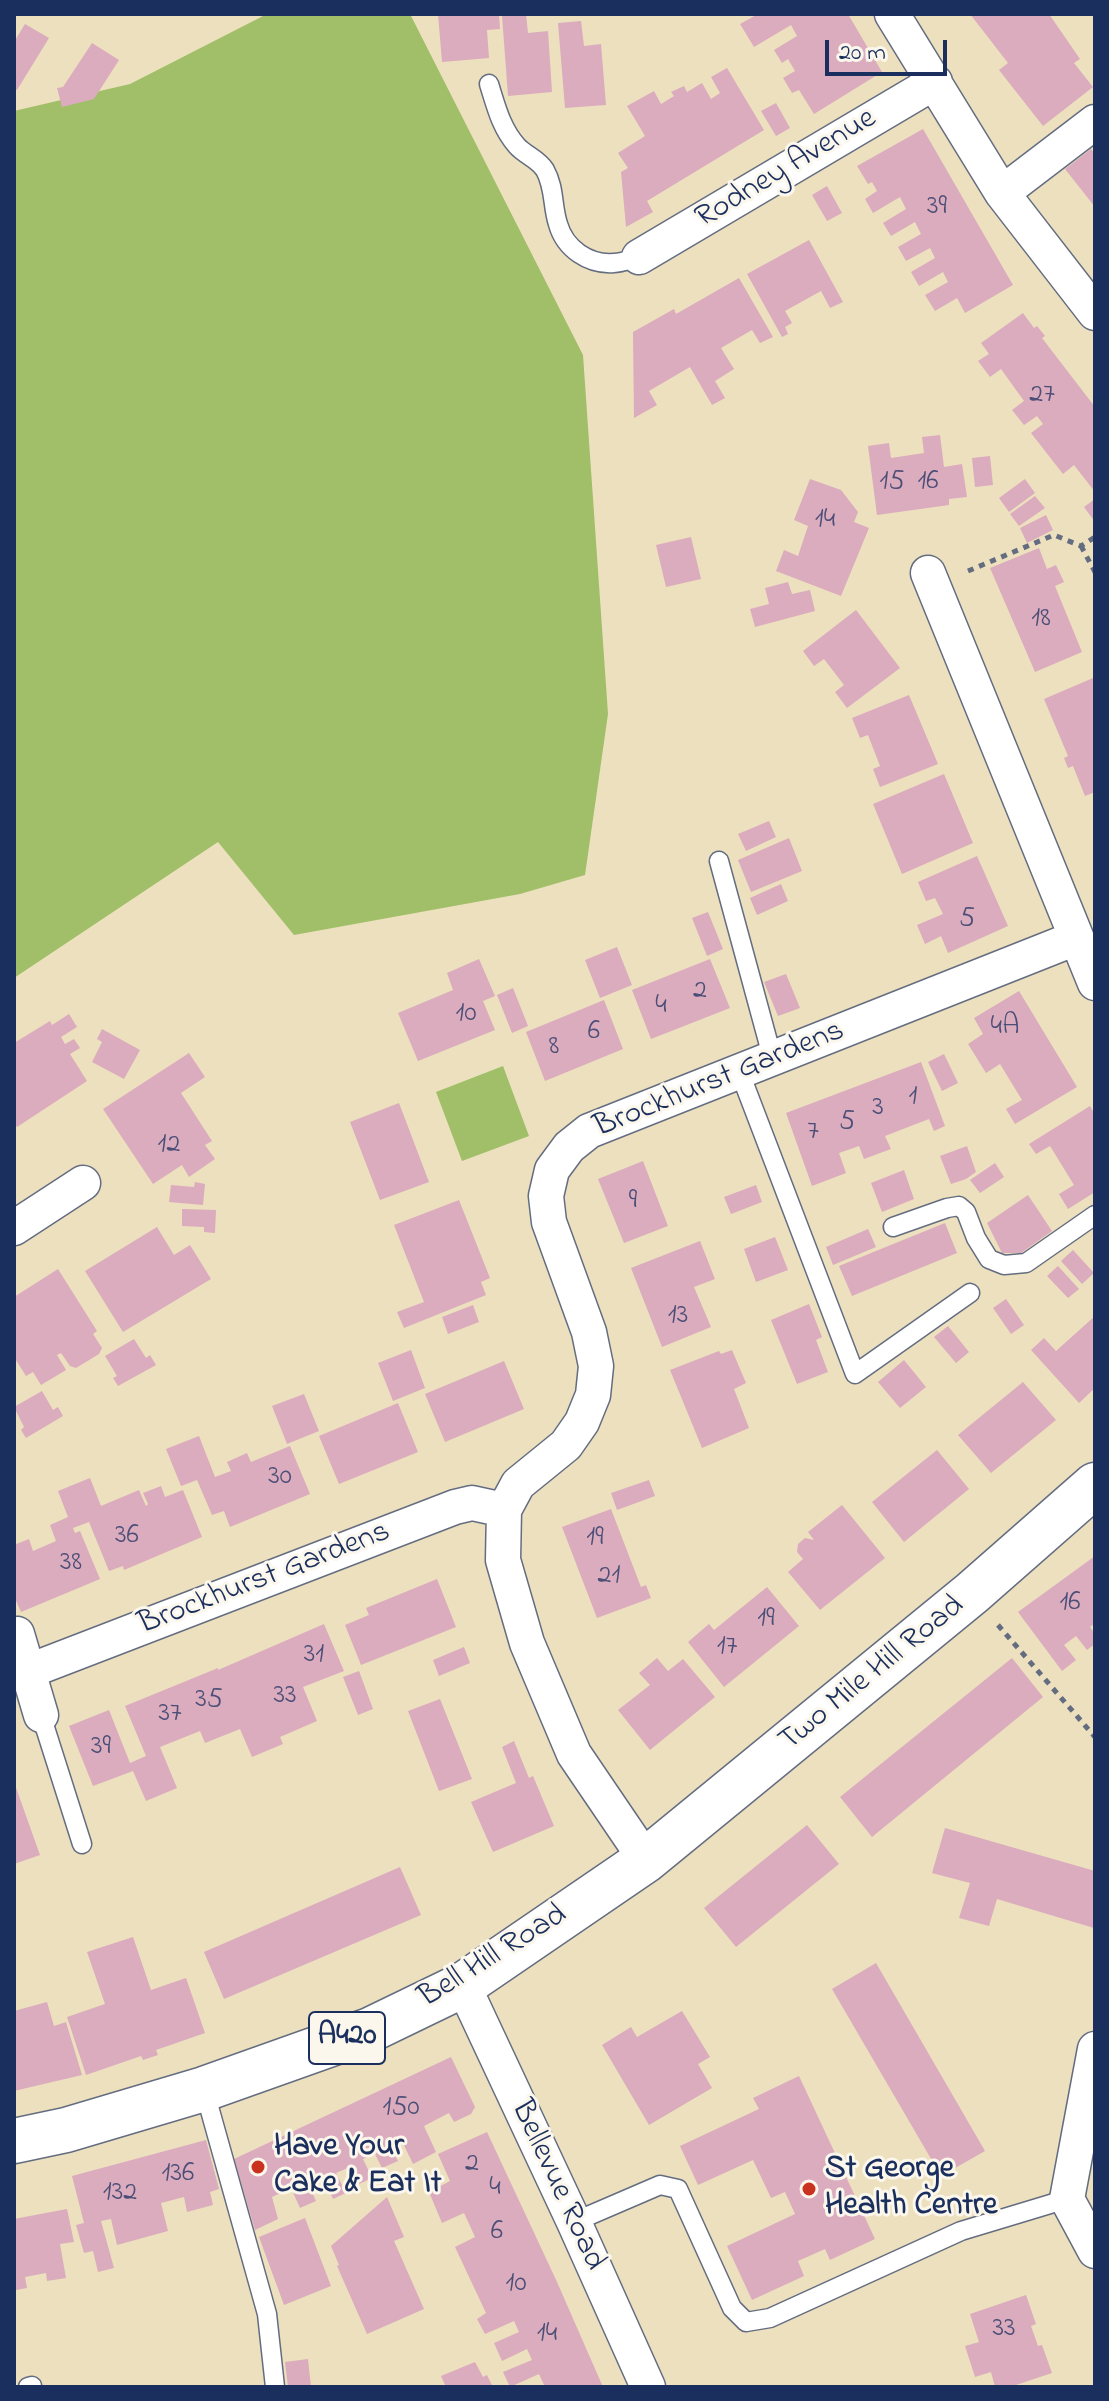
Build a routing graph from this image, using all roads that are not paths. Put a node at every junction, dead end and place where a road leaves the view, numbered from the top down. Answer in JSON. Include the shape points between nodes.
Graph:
{"nodes":[{"id":1,"x":892,"y":14,"type":"edge"},
{"id":2,"x":935,"y":82,"type":"junction"},
{"id":3,"x":489,"y":84,"type":"dead end"},
{"id":4,"x":1095,"y":122,"type":"edge"},
{"id":5,"x":1002,"y":193,"type":"junction"},
{"id":6,"x":639,"y":257,"type":"joint"},
{"id":7,"x":1095,"y":313,"type":"edge"},
{"id":8,"x":930,"y":579,"type":"road end"},
{"id":9,"x":719,"y":861,"type":"dead end"},
{"id":10,"x":1076,"y":938,"type":"junction"},
{"id":11,"x":1095,"y":983,"type":"edge"},
{"id":12,"x":773,"y":1060,"type":"junction"},
{"id":13,"x":740,"y":1073,"type":"junction"},
{"id":14,"x":83,"y":1183,"type":"dead end"},
{"id":15,"x":1095,"y":1215,"type":"edge"},
{"id":16,"x":893,"y":1227,"type":"dead end"},
{"id":17,"x":14,"y":1228,"type":"edge"},
{"id":18,"x":970,"y":1293,"type":"dead end"},
{"id":19,"x":1095,"y":1485,"type":"edge"},
{"id":20,"x":504,"y":1510,"type":"junction"},
{"id":21,"x":17,"y":1634,"type":"dead end"},
{"id":22,"x":29,"y":1671,"type":"junction"},
{"id":23,"x":41,"y":1715,"type":"joint"},
{"id":24,"x":82,"y":1844,"type":"dead end"},
{"id":25,"x":646,"y":1860,"type":"junction"},
{"id":26,"x":463,"y":1985,"type":"junction"},
{"id":27,"x":1095,"y":2049,"type":"edge"},
{"id":28,"x":204,"y":2089,"type":"junction"},
{"id":29,"x":14,"y":2141,"type":"edge"},
{"id":30,"x":1067,"y":2199,"type":"junction"},
{"id":31,"x":574,"y":2222,"type":"junction"},
{"id":32,"x":1095,"y":2251,"type":"edge"},
{"id":33,"x":275,"y":2387,"type":"edge"},
{"id":34,"x":648,"y":2387,"type":"edge"}],
"edges":[{"from":1,"to":2,"type":"street"},
{"from":2,"to":5,"type":"street"},
{"from":2,"to":6,"type":"street","name":"Rodney Avenue"},
{"from":3,"to":6,"type":"lane","via":[[503,127],[551,181],[564,239],[594,262],[615,264]]},
{"from":4,"to":5,"type":"street"},
{"from":5,"to":7,"type":"street"},
{"from":8,"to":10,"type":"street"},
{"from":9,"to":12,"type":"lane"},
{"from":10,"to":11,"type":"street"},
{"from":10,"to":12,"type":"street","name":"Brockhurst Gardens"},
{"from":12,"to":13,"type":"street","name":"Brockhurst Gardens"},
{"from":13,"to":18,"type":"lane","via":[[855,1374]]},
{"from":13,"to":20,"type":"street","name":"Brockhurst Gardens","via":[[589,1131],[552,1170],[546,1196],[549,1222],[589,1332],[596,1366],[593,1395],[566,1445],[518,1484]]},
{"from":14,"to":17,"type":"street"},
{"from":15,"to":16,"type":"lane","via":[[1026,1263],[1004,1265],[989,1259],[959,1206]]},
{"from":19,"to":25,"type":"main road","name":"Two Mile Hill Road","number":"A420","via":[[972,1593]]},
{"from":20,"to":22,"type":"street","name":"Brockhurst Gardens","via":[[472,1503],[455,1507]]},
{"from":20,"to":25,"type":"street","via":[[503,1560],[527,1643],[574,1754]]},
{"from":21,"to":22,"type":"street"},
{"from":22,"to":23,"type":"street"},
{"from":23,"to":24,"type":"lane"},
{"from":25,"to":26,"type":"main road","name":"Bell Hill Road","number":"A420"},
{"from":26,"to":28,"type":"main road","name":"Bell Hill Road","number":"A420","via":[[370,2030]]},
{"from":26,"to":31,"type":"street","name":"Bellevue Road"},
{"from":27,"to":30,"type":"street"},
{"from":28,"to":29,"type":"main road","name":"Bell Hill Road","number":"A420"},
{"from":28,"to":33,"type":"lane","via":[[267,2314]]},
{"from":30,"to":31,"type":"lane","via":[[961,2231],[770,2318],[746,2322],[732,2308],[678,2189],[660,2185]]},
{"from":30,"to":32,"type":"street"},
{"from":31,"to":34,"type":"street","name":"Bellevue Road"}]}
